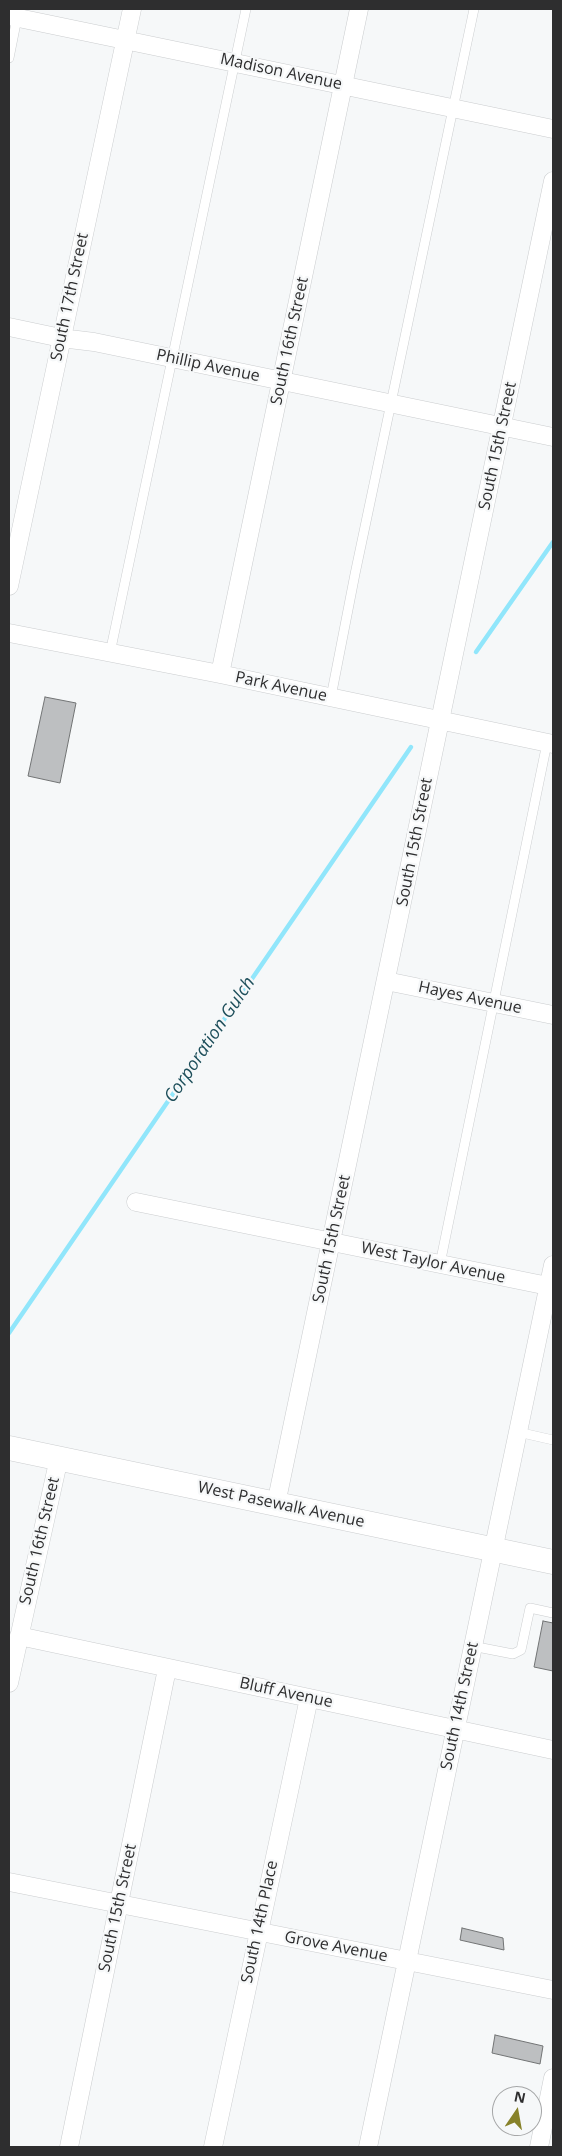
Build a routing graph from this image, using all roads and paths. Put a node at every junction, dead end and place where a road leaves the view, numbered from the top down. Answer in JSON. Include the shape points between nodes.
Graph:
{"nodes":[{"id":1,"x":132,"y":9,"type":"edge"},
{"id":2,"x":246,"y":9,"type":"edge"},
{"id":3,"x":359,"y":9,"type":"edge"},
{"id":4,"x":474,"y":9,"type":"edge"},
{"id":5,"x":13,"y":17,"type":"edge"},
{"id":6,"x":125,"y":40,"type":"junction"},
{"id":7,"x":9,"y":58,"type":"edge"},
{"id":8,"x":234,"y":62,"type":"junction"},
{"id":9,"x":342,"y":85,"type":"junction"},
{"id":10,"x":453,"y":109,"type":"junction"},
{"id":11,"x":553,"y":130,"type":"edge"},
{"id":12,"x":553,"y":181,"type":"edge"},
{"id":13,"x":9,"y":327,"type":"edge"},
{"id":14,"x":61,"y":338,"type":"junction"},
{"id":15,"x":172,"y":358,"type":"junction"},
{"id":16,"x":282,"y":382,"type":"junction"},
{"id":17,"x":391,"y":404,"type":"junction"},
{"id":18,"x":502,"y":427,"type":"junction"},
{"id":19,"x":553,"y":437,"type":"edge"},
{"id":20,"x":9,"y":586,"type":"edge"},
{"id":21,"x":9,"y":633,"type":"edge"},
{"id":22,"x":110,"y":653,"type":"junction"},
{"id":23,"x":220,"y":674,"type":"junction"},
{"id":24,"x":331,"y":697,"type":"junction"},
{"id":25,"x":439,"y":719,"type":"junction"},
{"id":26,"x":550,"y":743,"type":"edge"},
{"id":27,"x":386,"y":981,"type":"junction"},
{"id":28,"x":495,"y":1004,"type":"junction"},
{"id":29,"x":553,"y":1015,"type":"edge"},
{"id":30,"x":136,"y":1202,"type":"dead end"},
{"id":31,"x":331,"y":1242,"type":"junction"},
{"id":32,"x":440,"y":1264,"type":"junction"},
{"id":33,"x":553,"y":1265,"type":"edge"},
{"id":34,"x":551,"y":1287,"type":"edge"},
{"id":35,"x":518,"y":1432,"type":"junction"},
{"id":36,"x":553,"y":1440,"type":"edge"},
{"id":37,"x":9,"y":1448,"type":"edge"},
{"id":38,"x":59,"y":1458,"type":"junction"},
{"id":39,"x":276,"y":1504,"type":"junction"},
{"id":40,"x":493,"y":1550,"type":"junction"},
{"id":41,"x":553,"y":1562,"type":"edge"},
{"id":42,"x":553,"y":1612,"type":"edge"},
{"id":43,"x":19,"y":1636,"type":"junction"},
{"id":44,"x":472,"y":1646,"type":"junction"},
{"id":45,"x":167,"y":1669,"type":"junction"},
{"id":46,"x":9,"y":1683,"type":"edge"},
{"id":47,"x":309,"y":1698,"type":"junction"},
{"id":48,"x":455,"y":1729,"type":"junction"},
{"id":49,"x":553,"y":1750,"type":"edge"},
{"id":50,"x":9,"y":1882,"type":"edge"},
{"id":51,"x":119,"y":1904,"type":"junction"},
{"id":52,"x":258,"y":1931,"type":"junction"},
{"id":53,"x":407,"y":1961,"type":"junction"},
{"id":54,"x":553,"y":1990,"type":"edge"},
{"id":55,"x":553,"y":2078,"type":"edge"},
{"id":56,"x":68,"y":2147,"type":"edge"},
{"id":57,"x":213,"y":2147,"type":"edge"},
{"id":58,"x":368,"y":2147,"type":"edge"},
{"id":59,"x":539,"y":2147,"type":"edge"}],
"edges":[{"from":1,"to":6,"type":"street","name":"South 17th Street"},
{"from":2,"to":8,"type":"lane"},
{"from":3,"to":9,"type":"street","name":"South 16th Street"},
{"from":4,"to":10,"type":"lane"},
{"from":5,"to":6,"type":"street","name":"Madison Avenue"},
{"from":5,"to":7,"type":"lane"},
{"from":6,"to":8,"type":"street","name":"Madison Avenue"},
{"from":6,"to":14,"type":"street","name":"South 17th Street"},
{"from":8,"to":9,"type":"street","name":"Madison Avenue"},
{"from":8,"to":15,"type":"lane"},
{"from":9,"to":10,"type":"street","name":"Madison Avenue"},
{"from":9,"to":16,"type":"street","name":"South 16th Street"},
{"from":10,"to":11,"type":"street","name":"Madison Avenue"},
{"from":10,"to":17,"type":"lane"},
{"from":12,"to":18,"type":"street","name":"South 15th Street"},
{"from":13,"to":14,"type":"street","name":"Phillip Avenue"},
{"from":14,"to":15,"type":"street","name":"Phillip Avenue"},
{"from":14,"to":20,"type":"street","name":"South 17th Street"},
{"from":15,"to":16,"type":"street","name":"Phillip Avenue"},
{"from":15,"to":22,"type":"lane"},
{"from":16,"to":17,"type":"street","name":"Phillip Avenue"},
{"from":16,"to":23,"type":"street","name":"South 16th Street"},
{"from":17,"to":18,"type":"street","name":"Phillip Avenue"},
{"from":17,"to":24,"type":"lane"},
{"from":18,"to":19,"type":"street","name":"Phillip Avenue"},
{"from":18,"to":25,"type":"street","name":"South 15th Street"},
{"from":21,"to":22,"type":"street","name":"Park Avenue"},
{"from":22,"to":23,"type":"street","name":"Park Avenue"},
{"from":23,"to":24,"type":"street","name":"Park Avenue"},
{"from":24,"to":25,"type":"street","name":"Park Avenue"},
{"from":25,"to":26,"type":"street","name":"Park Avenue"},
{"from":25,"to":27,"type":"street","name":"South 15th Street"},
{"from":26,"to":28,"type":"lane"},
{"from":27,"to":28,"type":"street","name":"Hayes Avenue"},
{"from":27,"to":31,"type":"street","name":"South 15th Street"},
{"from":28,"to":29,"type":"street","name":"Hayes Avenue"},
{"from":28,"to":32,"type":"lane"},
{"from":30,"to":31,"type":"street","name":"West Taylor Avenue"},
{"from":31,"to":32,"type":"street","name":"West Taylor Avenue"},
{"from":31,"to":39,"type":"street","name":"South 15th Street"},
{"from":32,"to":34,"type":"street","name":"West Taylor Avenue"},
{"from":33,"to":34,"type":"street","name":"South 14th Street"},
{"from":34,"to":35,"type":"street","name":"South 14th Street"},
{"from":35,"to":36,"type":"lane"},
{"from":35,"to":40,"type":"street","name":"South 14th Street"},
{"from":37,"to":38,"type":"street","name":"West Pasewalk Avenue"},
{"from":38,"to":39,"type":"street","name":"West Pasewalk Avenue"},
{"from":38,"to":43,"type":"street","name":"South 16th Street"},
{"from":39,"to":40,"type":"street","name":"West Pasewalk Avenue"},
{"from":40,"to":41,"type":"street","name":"West Pasewalk Avenue"},
{"from":40,"to":44,"type":"street","name":"South 14th Street"},
{"from":42,"to":44,"type":"lane","via":[[530,1608],[521,1650],[513,1654]]},
{"from":43,"to":45,"type":"street","name":"Bluff Avenue"},
{"from":43,"to":46,"type":"street","name":"South 16th Street"},
{"from":44,"to":48,"type":"street","name":"South 14th Street"},
{"from":45,"to":47,"type":"street","name":"Bluff Avenue"},
{"from":45,"to":51,"type":"street","name":"South 15th Street"},
{"from":47,"to":48,"type":"street","name":"Bluff Avenue"},
{"from":47,"to":52,"type":"street","name":"South 14th Place"},
{"from":48,"to":49,"type":"street","name":"Bluff Avenue"},
{"from":48,"to":53,"type":"street","name":"South 14th Street"},
{"from":50,"to":51,"type":"street","name":"Grove Avenue"},
{"from":51,"to":52,"type":"street","name":"Grove Avenue"},
{"from":51,"to":56,"type":"street","name":"South 15th Street"},
{"from":52,"to":53,"type":"street","name":"Grove Avenue"},
{"from":52,"to":57,"type":"street","name":"South 14th Place"},
{"from":53,"to":54,"type":"street","name":"Grove Avenue"},
{"from":53,"to":58,"type":"street","name":"South 14th Street"},
{"from":55,"to":59,"type":"street"}]}
